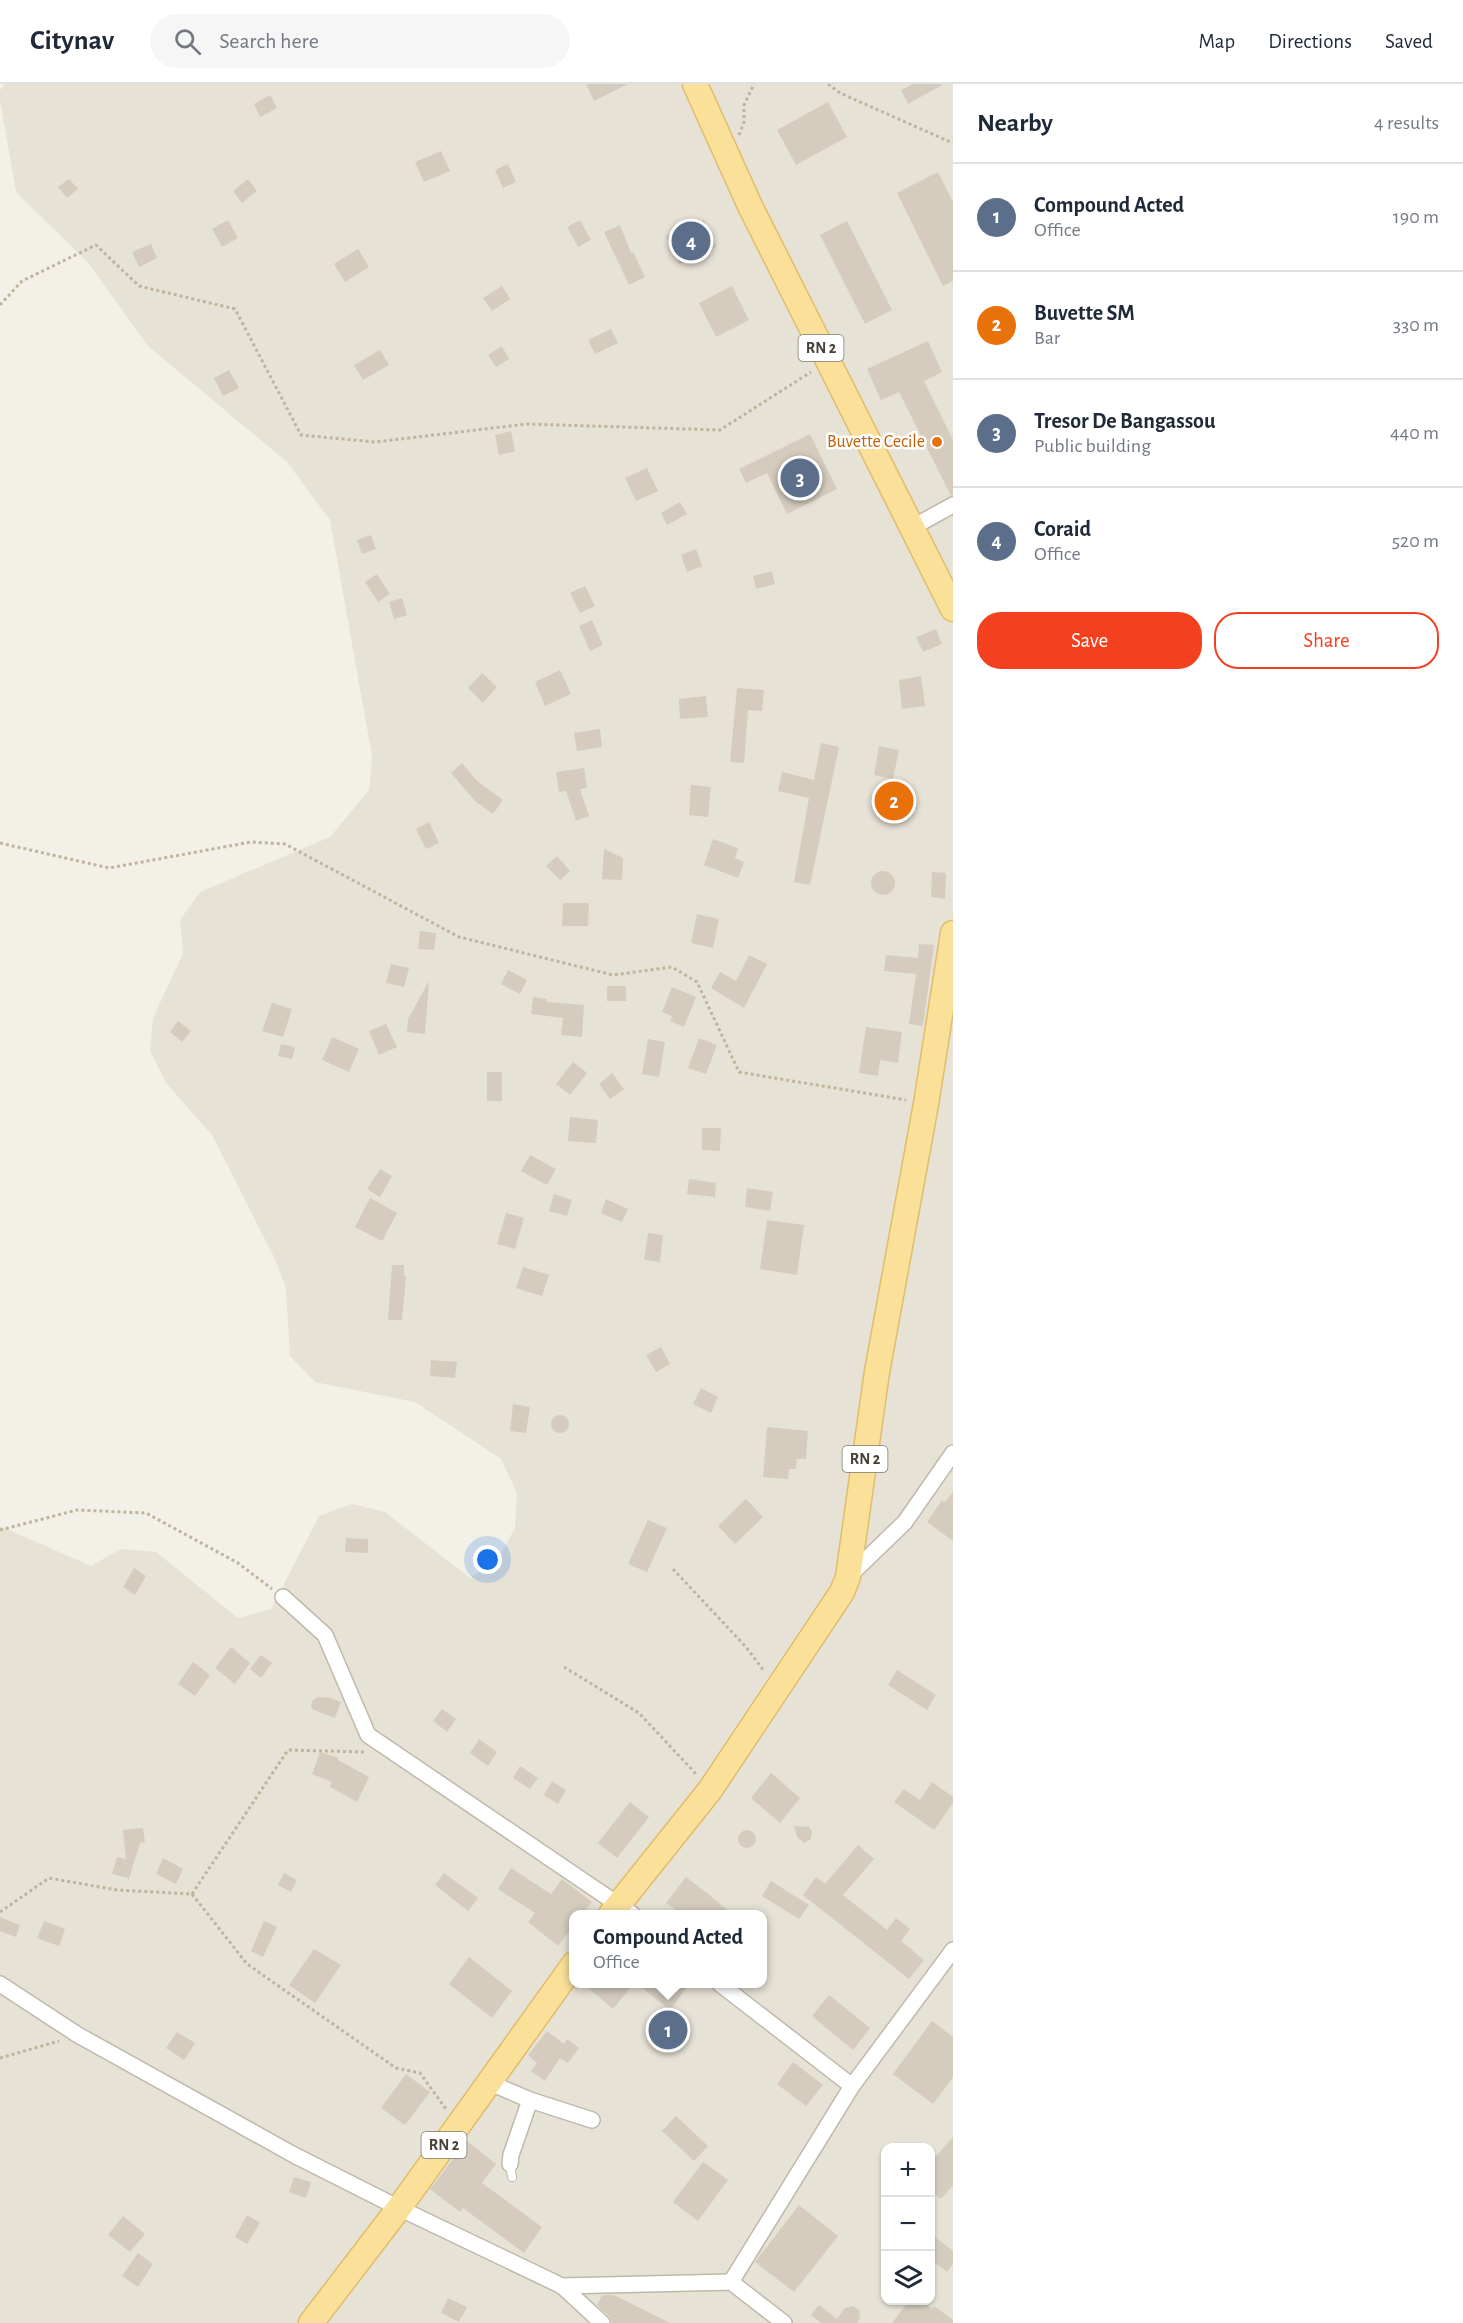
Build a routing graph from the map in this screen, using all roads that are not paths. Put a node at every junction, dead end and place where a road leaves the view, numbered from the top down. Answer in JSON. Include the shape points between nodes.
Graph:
{"nodes":[{"id":1,"x":695,"y":84,"type":"edge"},
{"id":2,"x":953,"y":505,"type":"edge"},
{"id":3,"x":913,"y":527,"type":"junction"},
{"id":4,"x":953,"y":609,"type":"edge"},
{"id":5,"x":953,"y":933,"type":"edge"},
{"id":6,"x":953,"y":1454,"type":"edge"},
{"id":7,"x":848,"y":1577,"type":"junction"},
{"id":8,"x":283,"y":1597,"type":"road end"},
{"id":9,"x":619,"y":1910,"type":"edge"},
{"id":10,"x":621,"y":1910,"type":"edge"},
{"id":11,"x":953,"y":1950,"type":"edge"},
{"id":12,"x":569,"y":1970,"type":"edge"},
{"id":13,"x":0,"y":1984,"type":"edge"},
{"id":14,"x":726,"y":1988,"type":"edge"},
{"id":15,"x":488,"y":2082,"type":"junction"},
{"id":16,"x":852,"y":2086,"type":"junction"},
{"id":17,"x":530,"y":2100,"type":"junction"},
{"id":18,"x":592,"y":2120,"type":"dead end"},
{"id":19,"x":511,"y":2170,"type":"dead end"},
{"id":20,"x":399,"y":2208,"type":"junction"},
{"id":21,"x":731,"y":2282,"type":"junction"},
{"id":22,"x":562,"y":2286,"type":"junction"},
{"id":23,"x":311,"y":2323,"type":"edge"},
{"id":24,"x":602,"y":2323,"type":"edge"},
{"id":25,"x":784,"y":2323,"type":"edge"}],
"edges":[{"from":1,"to":3,"type":"main road","number":"RN 2","via":[[750,206]]},
{"from":2,"to":3,"type":"street"},
{"from":3,"to":4,"type":"main road","number":"RN 2"},
{"from":5,"to":7,"type":"main road","number":"RN 2","via":[[877,1372]]},
{"from":6,"to":7,"type":"street","via":[[905,1522]]},
{"from":7,"to":10,"type":"main road","number":"RN 2","via":[[842,1592],[710,1790]]},
{"from":8,"to":9,"type":"street","via":[[325,1635],[368,1735]]},
{"from":11,"to":16,"type":"street"},
{"from":12,"to":15,"type":"main road","number":"RN 2"},
{"from":13,"to":20,"type":"street","via":[[78,2035],[294,2155]]},
{"from":14,"to":16,"type":"street"},
{"from":15,"to":17,"type":"street"},
{"from":15,"to":20,"type":"main road","number":"RN 2"},
{"from":16,"to":21,"type":"street"},
{"from":17,"to":18,"type":"street"},
{"from":17,"to":19,"type":"street","via":[[511,2155]]},
{"from":20,"to":22,"type":"street"},
{"from":20,"to":23,"type":"main road","number":"RN 2"},
{"from":21,"to":22,"type":"street"},
{"from":21,"to":25,"type":"street"},
{"from":22,"to":24,"type":"street"}]}
